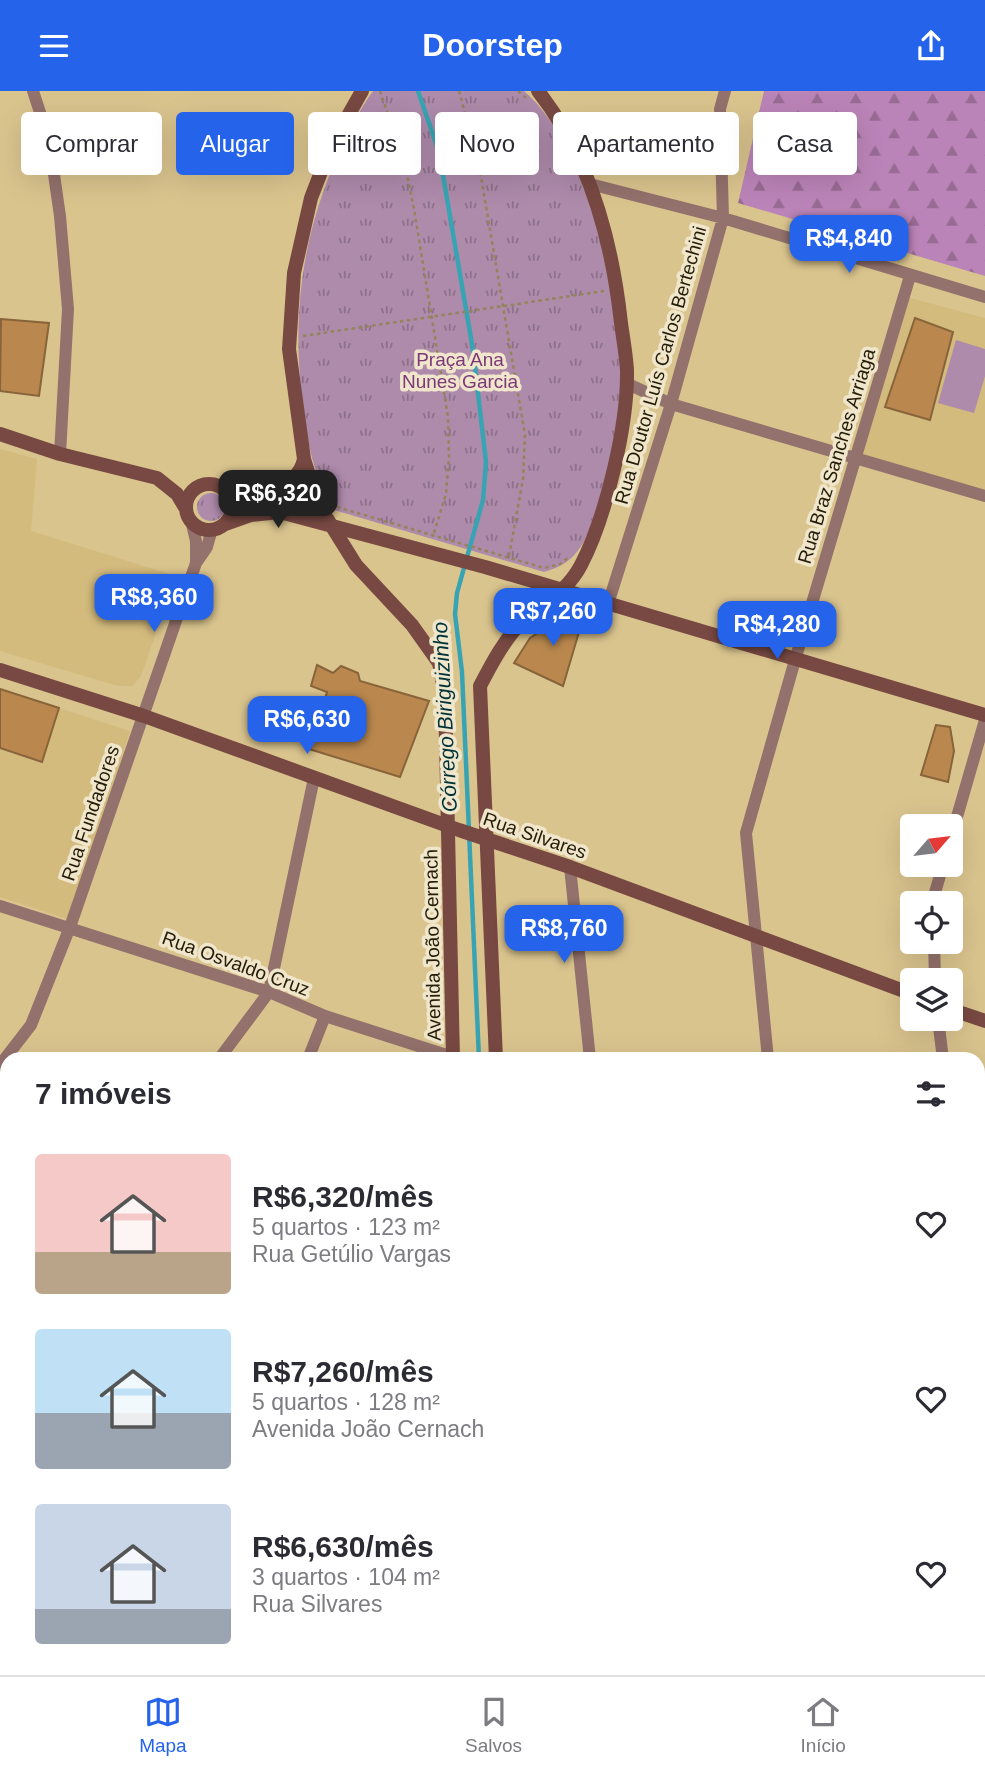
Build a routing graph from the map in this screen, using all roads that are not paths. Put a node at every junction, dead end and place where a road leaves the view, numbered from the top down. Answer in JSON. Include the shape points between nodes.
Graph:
{"nodes":[{"id":1,"x":33,"y":91,"type":"edge"},
{"id":2,"x":725,"y":91,"type":"edge"},
{"id":3,"x":365,"y":93,"type":"edge"},
{"id":4,"x":536,"y":98,"type":"edge"},
{"id":5,"x":590,"y":184,"type":"junction"},
{"id":6,"x":723,"y":218,"type":"junction"},
{"id":7,"x":910,"y":276,"type":"junction"},
{"id":8,"x":985,"y":297,"type":"edge"},
{"id":9,"x":626,"y":383,"type":"junction"},
{"id":10,"x":671,"y":404,"type":"junction"},
{"id":11,"x":0,"y":434,"type":"edge"},
{"id":12,"x":60,"y":454,"type":"junction"},
{"id":13,"x":856,"y":456,"type":"junction"},
{"id":14,"x":304,"y":459,"type":"junction"},
{"id":15,"x":219,"y":486,"type":"junction"},
{"id":16,"x":985,"y":496,"type":"edge"},
{"id":17,"x":189,"y":514,"type":"junction"},
{"id":18,"x":217,"y":527,"type":"junction"},
{"id":19,"x":332,"y":527,"type":"junction"},
{"id":20,"x":196,"y":563,"type":"junction"},
{"id":21,"x":562,"y":591,"type":"junction"},
{"id":22,"x":608,"y":604,"type":"junction"},
{"id":23,"x":795,"y":660,"type":"junction"},
{"id":24,"x":0,"y":670,"type":"edge"},
{"id":25,"x":144,"y":716,"type":"junction"},
{"id":26,"x":985,"y":717,"type":"edge"},
{"id":27,"x":314,"y":778,"type":"junction"},
{"id":28,"x":958,"y":814,"type":"edge"},
{"id":29,"x":454,"y":828,"type":"junction"},
{"id":30,"x":481,"y":837,"type":"junction"},
{"id":31,"x":570,"y":867,"type":"junction"},
{"id":32,"x":0,"y":906,"type":"edge"},
{"id":33,"x":70,"y":927,"type":"junction"},
{"id":34,"x":755,"y":936,"type":"junction"},
{"id":35,"x":900,"y":990,"type":"edge"},
{"id":36,"x":268,"y":992,"type":"junction"},
{"id":37,"x":963,"y":1013,"type":"edge"},
{"id":38,"x":325,"y":1016,"type":"junction"},
{"id":39,"x":985,"y":1021,"type":"edge"},
{"id":40,"x":940,"y":1031,"type":"edge"},
{"id":41,"x":10,"y":1052,"type":"edge"},
{"id":42,"x":224,"y":1052,"type":"edge"},
{"id":43,"x":311,"y":1052,"type":"edge"},
{"id":44,"x":436,"y":1052,"type":"edge"},
{"id":45,"x":455,"y":1052,"type":"edge"},
{"id":46,"x":496,"y":1052,"type":"edge"},
{"id":47,"x":589,"y":1052,"type":"edge"},
{"id":48,"x":767,"y":1052,"type":"edge"},
{"id":49,"x":942,"y":1052,"type":"edge"}],
"edges":[{"from":1,"to":12,"type":"street","via":[[49,140],[68,309]]},
{"from":2,"to":6,"type":"street","name":"Rua Doutor Luís Carlos Bertechini","via":[[720,109]]},
{"from":3,"to":14,"type":"street","name":"Avenida João Cernach","via":[[331,146],[310,198],[294,273],[289,349]]},
{"from":4,"to":5,"type":"street","via":[[557,114]]},
{"from":5,"to":6,"type":"street"},
{"from":5,"to":9,"type":"street","via":[[617,282]]},
{"from":6,"to":7,"type":"street"},
{"from":6,"to":10,"type":"street","name":"Rua Doutor Luís Carlos Bertechini"},
{"from":7,"to":8,"type":"street"},
{"from":7,"to":13,"type":"street","name":"Rua Braz Sanches Arriaga"},
{"from":9,"to":10,"type":"street"},
{"from":9,"to":21,"type":"street","via":[[623,421],[603,514],[580,567]]},
{"from":10,"to":13,"type":"street"},
{"from":10,"to":22,"type":"street","name":"Rua Doutor Luís Carlos Bertechini"},
{"from":11,"to":12,"type":"street"},
{"from":12,"to":17,"type":"street","via":[[157,478],[177,494]]},
{"from":13,"to":16,"type":"street"},
{"from":13,"to":23,"type":"street","name":"Rua Braz Sanches Arriaga"},
{"from":14,"to":15,"type":"street","via":[[292,480],[265,489]]},
{"from":14,"to":19,"type":"street","name":"Avenida João Cernach","via":[[318,504]]},
{"from":15,"to":17,"type":"street","via":[[196,488],[190,494]]},
{"from":15,"to":18,"type":"street","via":[[229,495],[232,508],[231,515]]},
{"from":17,"to":18,"type":"street","via":[[200,528]]},
{"from":17,"to":20,"type":"street","name":"Rua Fundadores"},
{"from":18,"to":19,"type":"street","via":[[251,515],[280,512]]},
{"from":18,"to":20,"type":"street","name":"Rua Fundadores"},
{"from":19,"to":21,"type":"street"},
{"from":19,"to":29,"type":"street","name":"Avenida João Cernach","via":[[356,565],[412,625],[439,663]]},
{"from":20,"to":25,"type":"street","name":"Rua Fundadores"},
{"from":21,"to":22,"type":"street"},
{"from":21,"to":30,"type":"street","via":[[523,620],[494,657],[480,686]]},
{"from":22,"to":23,"type":"street"},
{"from":23,"to":26,"type":"street"},
{"from":23,"to":34,"type":"street","name":"Rua Braz Sanches Arriaga","via":[[746,833]]},
{"from":24,"to":25,"type":"street","name":"Rua Silvares"},
{"from":25,"to":27,"type":"street","name":"Rua Silvares"},
{"from":25,"to":33,"type":"street","name":"Rua Fundadores"},
{"from":26,"to":28,"type":"street"},
{"from":27,"to":29,"type":"street","name":"Rua Silvares"},
{"from":27,"to":36,"type":"street"},
{"from":29,"to":30,"type":"street","name":"Rua Silvares"},
{"from":29,"to":45,"type":"street","name":"Avenida João Cernach"},
{"from":30,"to":31,"type":"street","name":"Rua Silvares"},
{"from":30,"to":46,"type":"street"},
{"from":31,"to":34,"type":"street","name":"Rua Silvares"},
{"from":31,"to":47,"type":"street"},
{"from":32,"to":33,"type":"street","name":"Rua Osvaldo Cruz"},
{"from":33,"to":36,"type":"street","name":"Rua Osvaldo Cruz"},
{"from":33,"to":41,"type":"street","name":"Rua Fundadores","via":[[31,1025]]},
{"from":34,"to":35,"type":"street","name":"Rua Silvares"},
{"from":34,"to":48,"type":"street","name":"Rua Braz Sanches Arriaga"},
{"from":36,"to":38,"type":"street","name":"Rua Osvaldo Cruz"},
{"from":36,"to":42,"type":"street"},
{"from":37,"to":39,"type":"street"},
{"from":38,"to":43,"type":"street"},
{"from":38,"to":44,"type":"street","name":"Rua Osvaldo Cruz"},
{"from":40,"to":49,"type":"street"}]}
